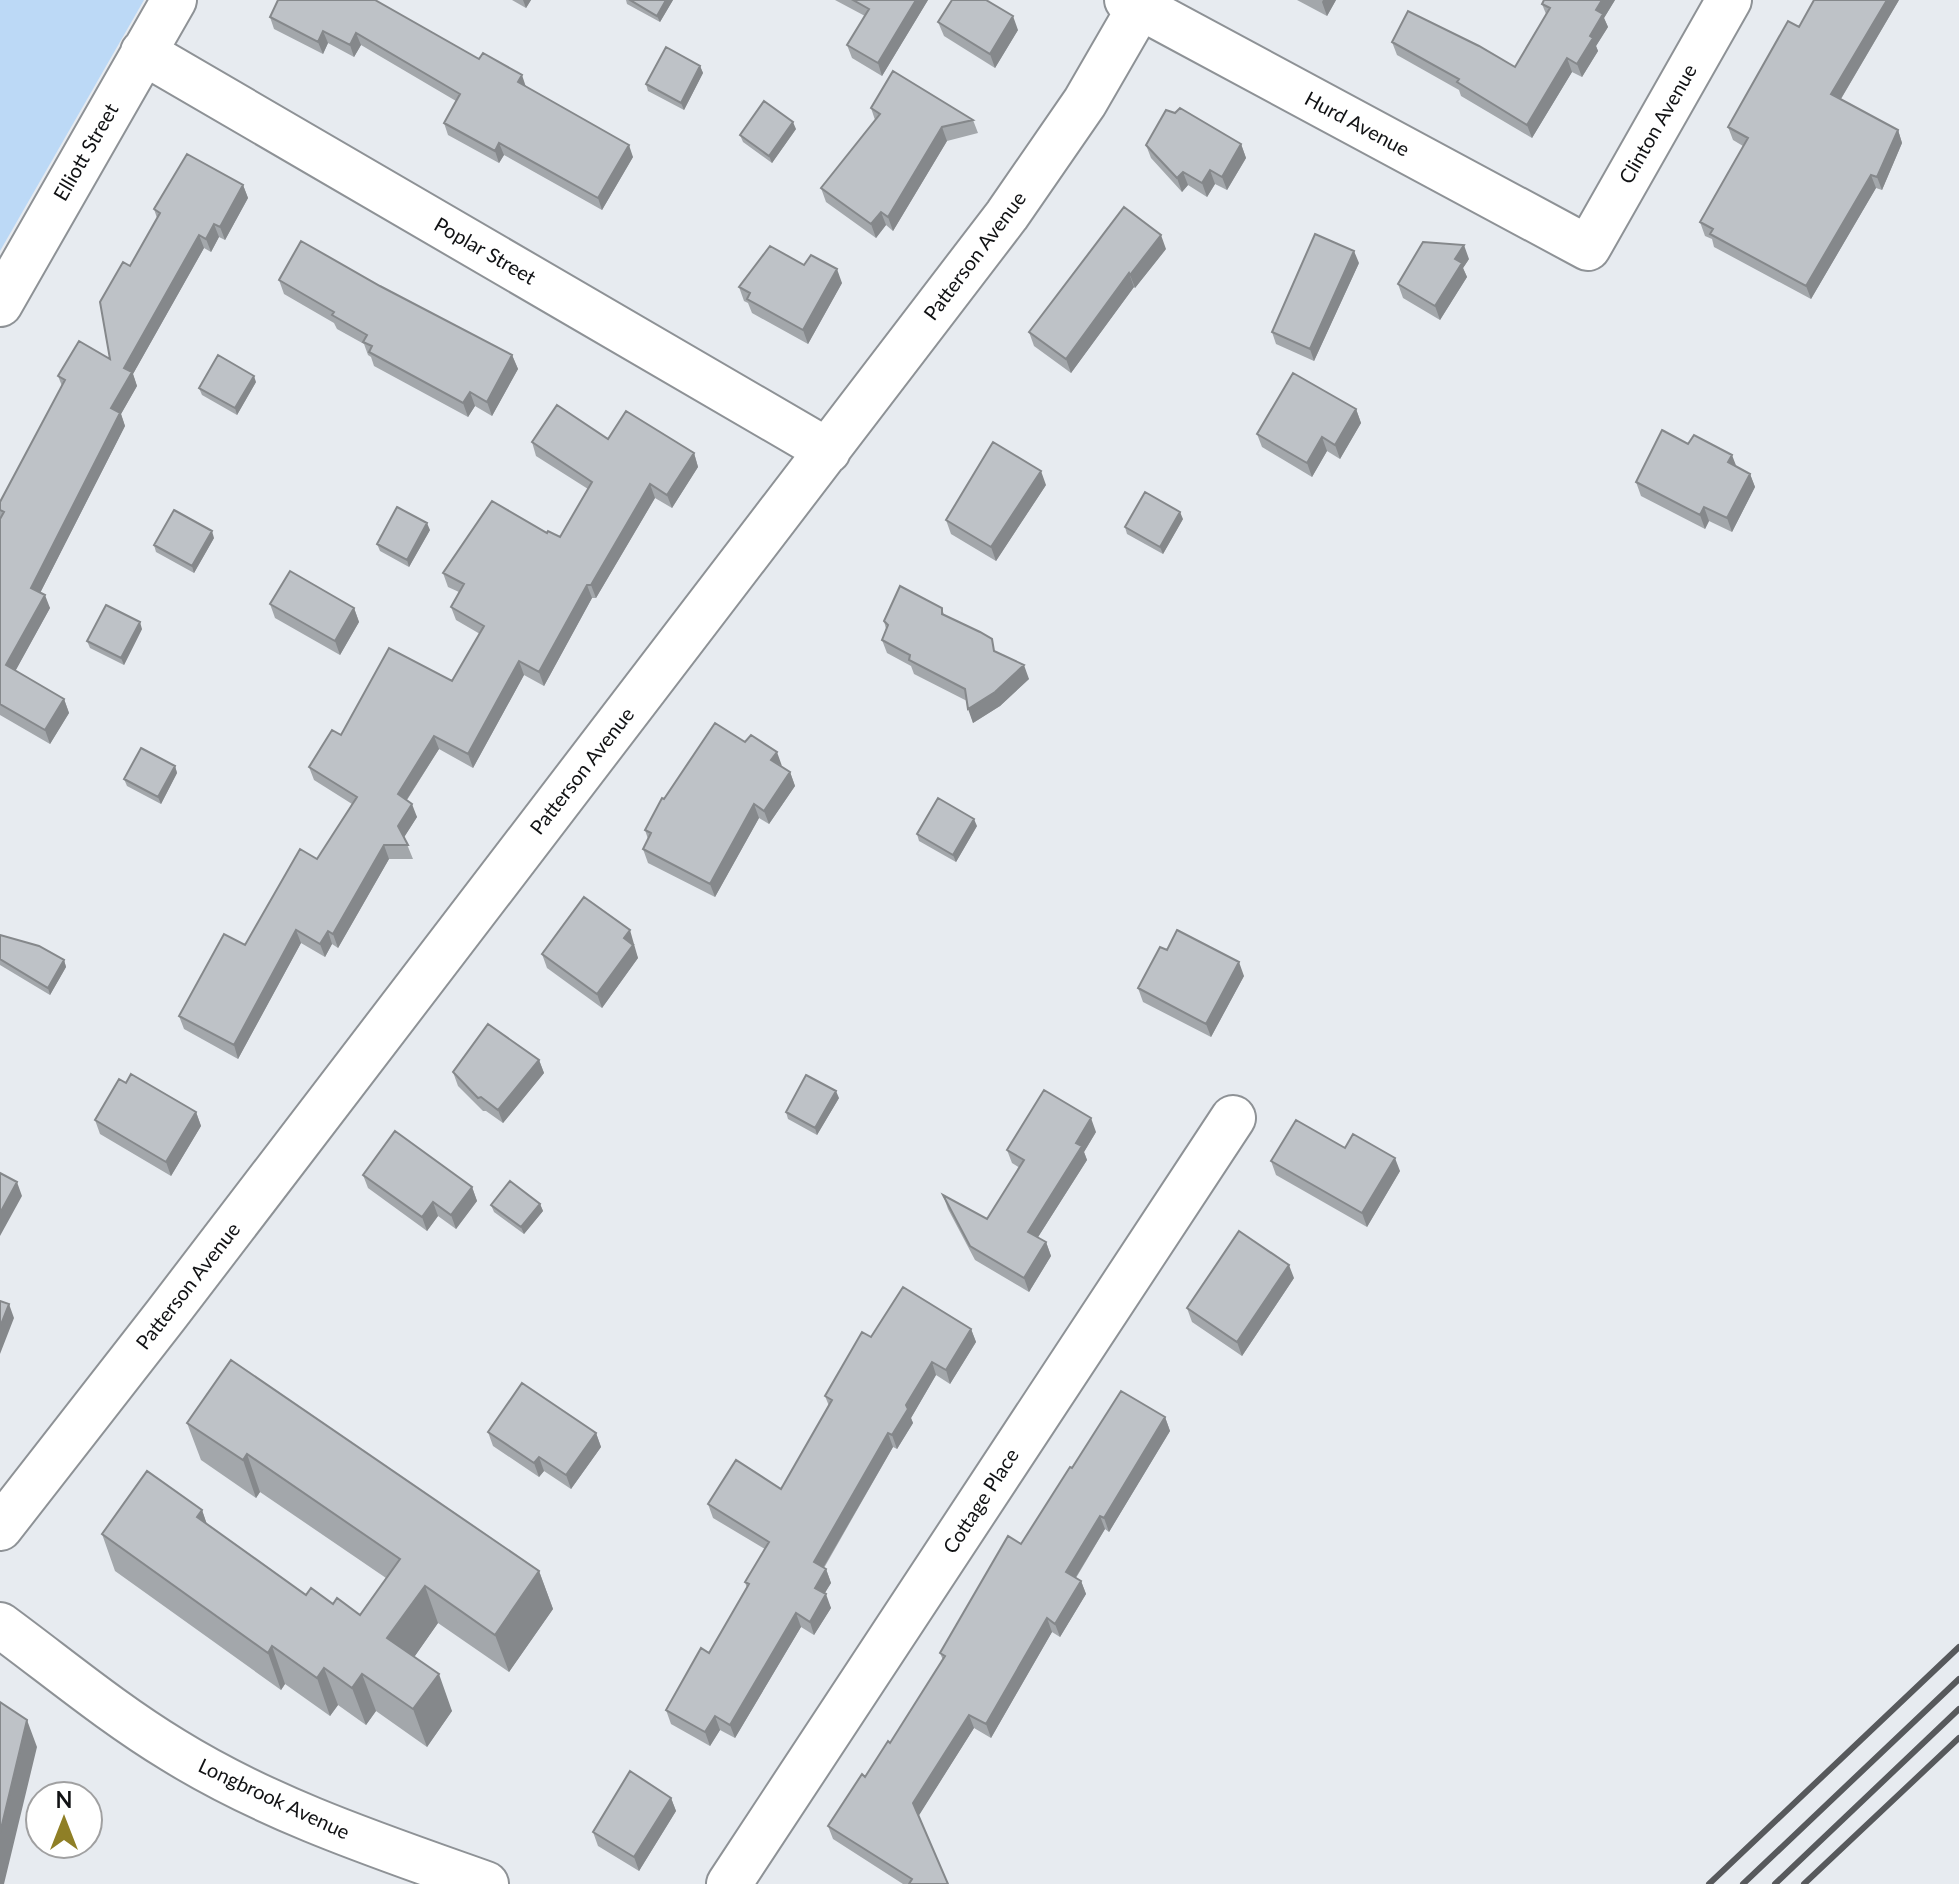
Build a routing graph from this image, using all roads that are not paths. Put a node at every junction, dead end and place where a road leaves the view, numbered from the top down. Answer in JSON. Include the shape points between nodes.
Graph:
{"nodes":[{"id":1,"x":174,"y":0,"type":"edge"},
{"id":2,"x":1729,"y":0,"type":"edge"},
{"id":3,"x":1137,"y":3,"type":"edge"},
{"id":4,"x":143,"y":52,"type":"junction"},
{"id":5,"x":1588,"y":248,"type":"joint"},
{"id":6,"x":0,"y":304,"type":"edge"},
{"id":7,"x":828,"y":451,"type":"junction"},
{"id":8,"x":1233,"y":1118,"type":"dead end"},
{"id":9,"x":0,"y":1528,"type":"edge"},
{"id":10,"x":0,"y":1625,"type":"edge"},
{"id":11,"x":486,"y":1884,"type":"edge"},
{"id":12,"x":729,"y":1884,"type":"edge"}],
"edges":[{"from":1,"to":4,"type":"street","name":"Elliott Street"},
{"from":2,"to":5,"type":"street","name":"Clinton Avenue"},
{"from":3,"to":5,"type":"street","name":"Hurd Avenue"},
{"from":3,"to":7,"type":"street","name":"Patterson Avenue","via":[[1085,102]]},
{"from":4,"to":6,"type":"street","name":"Elliott Street"},
{"from":4,"to":7,"type":"street","name":"Poplar Street"},
{"from":7,"to":9,"type":"street","name":"Patterson Avenue"},
{"from":8,"to":12,"type":"street","name":"Cottage Place"},
{"from":10,"to":11,"type":"street","name":"Longbrook Avenue","via":[[134,1724],[234,1785]]}]}
